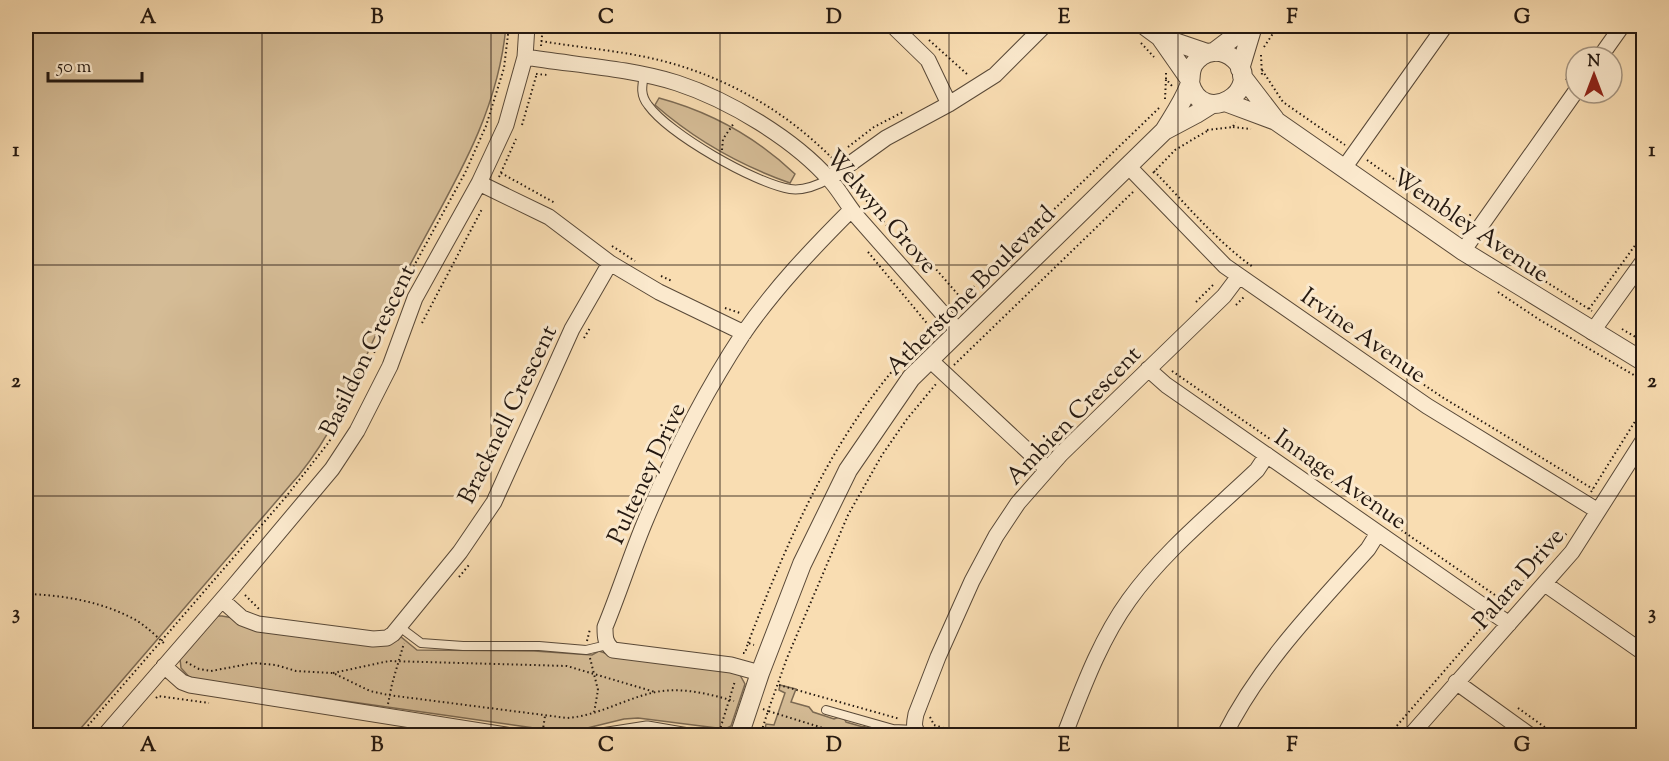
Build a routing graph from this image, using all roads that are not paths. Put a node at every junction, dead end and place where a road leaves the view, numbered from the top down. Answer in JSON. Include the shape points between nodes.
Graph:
{"nodes":[{"id":1,"x":527,"y":26,"type":"edge"},
{"id":2,"x":893,"y":26,"type":"edge"},
{"id":3,"x":1044,"y":26,"type":"edge"},
{"id":4,"x":1253,"y":26,"type":"edge"},
{"id":5,"x":1445,"y":26,"type":"edge"},
{"id":6,"x":1622,"y":26,"type":"edge"},
{"id":7,"x":1139,"y":34,"type":"edge"},
{"id":8,"x":1160,"y":38,"type":"junction"},
{"id":9,"x":1609,"y":45,"type":"edge"},
{"id":10,"x":1210,"y":53,"type":"junction"},
{"id":11,"x":525,"y":57,"type":"junction"},
{"id":12,"x":644,"y":75,"type":"junction"},
{"id":13,"x":1245,"y":78,"type":"junction"},
{"id":14,"x":1190,"y":82,"type":"junction"},
{"id":15,"x":949,"y":104,"type":"junction"},
{"id":16,"x":1566,"y":105,"type":"edge"},
{"id":17,"x":1219,"y":107,"type":"junction"},
{"id":18,"x":1276,"y":121,"type":"junction"},
{"id":19,"x":1164,"y":131,"type":"junction"},
{"id":20,"x":1128,"y":166,"type":"junction"},
{"id":21,"x":1344,"y":168,"type":"junction"},
{"id":22,"x":829,"y":179,"type":"junction"},
{"id":23,"x":479,"y":183,"type":"junction"},
{"id":24,"x":851,"y":210,"type":"junction"},
{"id":25,"x":1463,"y":251,"type":"junction"},
{"id":26,"x":1644,"y":260,"type":"edge"},
{"id":27,"x":610,"y":263,"type":"junction"},
{"id":28,"x":1239,"y":276,"type":"junction"},
{"id":29,"x":1598,"y":325,"type":"junction"},
{"id":30,"x":744,"y":333,"type":"junction"},
{"id":31,"x":959,"y":333,"type":"junction"},
{"id":32,"x":930,"y":360,"type":"junction"},
{"id":33,"x":1644,"y":362,"type":"edge"},
{"id":34,"x":1148,"y":369,"type":"junction"},
{"id":35,"x":1644,"y":439,"type":"edge"},
{"id":36,"x":1267,"y":455,"type":"junction"},
{"id":37,"x":1047,"y":469,"type":"junction"},
{"id":38,"x":1592,"y":501,"type":"junction"},
{"id":39,"x":1378,"y":533,"type":"junction"},
{"id":40,"x":1545,"y":584,"type":"junction"},
{"id":41,"x":222,"y":600,"type":"junction"},
{"id":42,"x":1509,"y":624,"type":"junction"},
{"id":43,"x":401,"y":628,"type":"junction"},
{"id":44,"x":607,"y":645,"type":"junction"},
{"id":45,"x":1644,"y":653,"type":"edge"},
{"id":46,"x":164,"y":666,"type":"junction"},
{"id":47,"x":760,"y":673,"type":"junction"},
{"id":48,"x":1456,"y":682,"type":"junction"},
{"id":49,"x":826,"y":710,"type":"dead end"},
{"id":50,"x":917,"y":733,"type":"edge"},
{"id":51,"x":104,"y":735,"type":"edge"},
{"id":52,"x":512,"y":735,"type":"edge"},
{"id":53,"x":602,"y":735,"type":"edge"},
{"id":54,"x":688,"y":735,"type":"edge"},
{"id":55,"x":739,"y":735,"type":"edge"},
{"id":56,"x":1064,"y":735,"type":"edge"},
{"id":57,"x":1224,"y":735,"type":"edge"},
{"id":58,"x":1410,"y":735,"type":"edge"},
{"id":59,"x":1531,"y":735,"type":"edge"}],
"edges":[{"from":1,"to":11,"type":"street","name":"Basildon Crescent"},
{"from":2,"to":15,"type":"street","via":[[928,60]]},
{"from":3,"to":15,"type":"street","via":[[995,75]]},
{"from":4,"to":10,"type":"street"},
{"from":4,"to":13,"type":"street"},
{"from":5,"to":21,"type":"street"},
{"from":6,"to":9,"type":"street"},
{"from":7,"to":8,"type":"street"},
{"from":8,"to":10,"type":"street"},
{"from":8,"to":14,"type":"street"},
{"from":10,"to":13,"type":"street","via":[[1227,54]]},
{"from":10,"to":14,"type":"street","via":[[1196,61]]},
{"from":11,"to":12,"type":"street","name":"Welwyn Grove"},
{"from":11,"to":23,"type":"street","name":"Basildon Crescent","via":[[506,124]]},
{"from":12,"to":22,"type":"street","name":"Welwyn Grove","via":[[712,96],[765,126]]},
{"from":12,"to":22,"type":"lane","via":[[641,90],[647,105],[704,151],[792,190]]},
{"from":13,"to":17,"type":"street","via":[[1236,95]]},
{"from":13,"to":18,"type":"street","name":"Wembley Avenue"},
{"from":14,"to":17,"type":"street","via":[[1199,98]]},
{"from":14,"to":19,"type":"street","name":"Atherstone Boulevard"},
{"from":15,"to":22,"type":"street","via":[[886,138]]},
{"from":16,"to":25,"type":"street"},
{"from":17,"to":18,"type":"street","name":"Wembley Avenue"},
{"from":17,"to":19,"type":"street","name":"Atherstone Boulevard"},
{"from":18,"to":21,"type":"street","name":"Wembley Avenue"},
{"from":19,"to":20,"type":"street","name":"Atherstone Boulevard"},
{"from":20,"to":28,"type":"street","name":"Irvine Avenue","via":[[1149,176],[1218,260]]},
{"from":20,"to":31,"type":"street","name":"Atherstone Boulevard"},
{"from":21,"to":25,"type":"street","name":"Wembley Avenue"},
{"from":22,"to":24,"type":"street","name":"Welwyn Grove"},
{"from":23,"to":27,"type":"street","via":[[549,217]]},
{"from":23,"to":41,"type":"street","name":"Basildon Crescent","via":[[415,298],[390,366],[357,431],[332,469]]},
{"from":24,"to":30,"type":"street","name":"Pulteney Drive","via":[[785,278]]},
{"from":24,"to":31,"type":"street","name":"Welwyn Grove"},
{"from":25,"to":29,"type":"street","name":"Wembley Avenue"},
{"from":26,"to":29,"type":"street"},
{"from":27,"to":30,"type":"street","via":[[658,292]]},
{"from":27,"to":43,"type":"street","name":"Bracknell Crescent","via":[[572,329],[494,502]]},
{"from":28,"to":34,"type":"street","name":"Ambien Crescent","via":[[1224,296]]},
{"from":28,"to":38,"type":"street","name":"Irvine Avenue","via":[[1427,406]]},
{"from":29,"to":33,"type":"street","name":"Wembley Avenue"},
{"from":30,"to":44,"type":"street","name":"Pulteney Drive","via":[[676,452],[605,627]]},
{"from":31,"to":32,"type":"street","name":"Atherstone Boulevard"},
{"from":32,"to":37,"type":"street"},
{"from":32,"to":47,"type":"street","name":"Atherstone Boulevard","via":[[911,378],[848,470],[802,564]]},
{"from":34,"to":36,"type":"street","name":"Innage Avenue"},
{"from":34,"to":37,"type":"street","name":"Ambien Crescent"},
{"from":35,"to":38,"type":"street","name":"Palara Drive"},
{"from":36,"to":39,"type":"street","name":"Innage Avenue"},
{"from":36,"to":56,"type":"street","via":[[1257,470],[1152,572],[1128,601],[1094,665]]},
{"from":37,"to":50,"type":"street","name":"Ambien Crescent","via":[[1018,502],[976,573],[927,683],[916,714]]},
{"from":38,"to":40,"type":"street","name":"Palara Drive","via":[[1580,542]]},
{"from":39,"to":42,"type":"street","name":"Innage Avenue"},
{"from":39,"to":57,"type":"street","via":[[1271,659]]},
{"from":40,"to":42,"type":"street","name":"Palara Drive"},
{"from":40,"to":45,"type":"street"},
{"from":41,"to":43,"type":"street","via":[[242,618],[258,624],[372,639],[387,638]]},
{"from":41,"to":46,"type":"street","name":"Basildon Crescent"},
{"from":42,"to":48,"type":"street","name":"Palara Drive"},
{"from":43,"to":44,"type":"lane","via":[[421,643],[586,650]]},
{"from":44,"to":47,"type":"street","via":[[621,652],[742,660]]},
{"from":46,"to":51,"type":"street","name":"Basildon Crescent"},
{"from":46,"to":52,"type":"street","via":[[190,685]]},
{"from":47,"to":55,"type":"street","name":"Atherstone Boulevard"},
{"from":48,"to":58,"type":"street","name":"Palara Drive"},
{"from":48,"to":59,"type":"street"},
{"from":49,"to":50,"type":"lane"},
{"from":53,"to":54,"type":"street","via":[[647,729]]}]}
